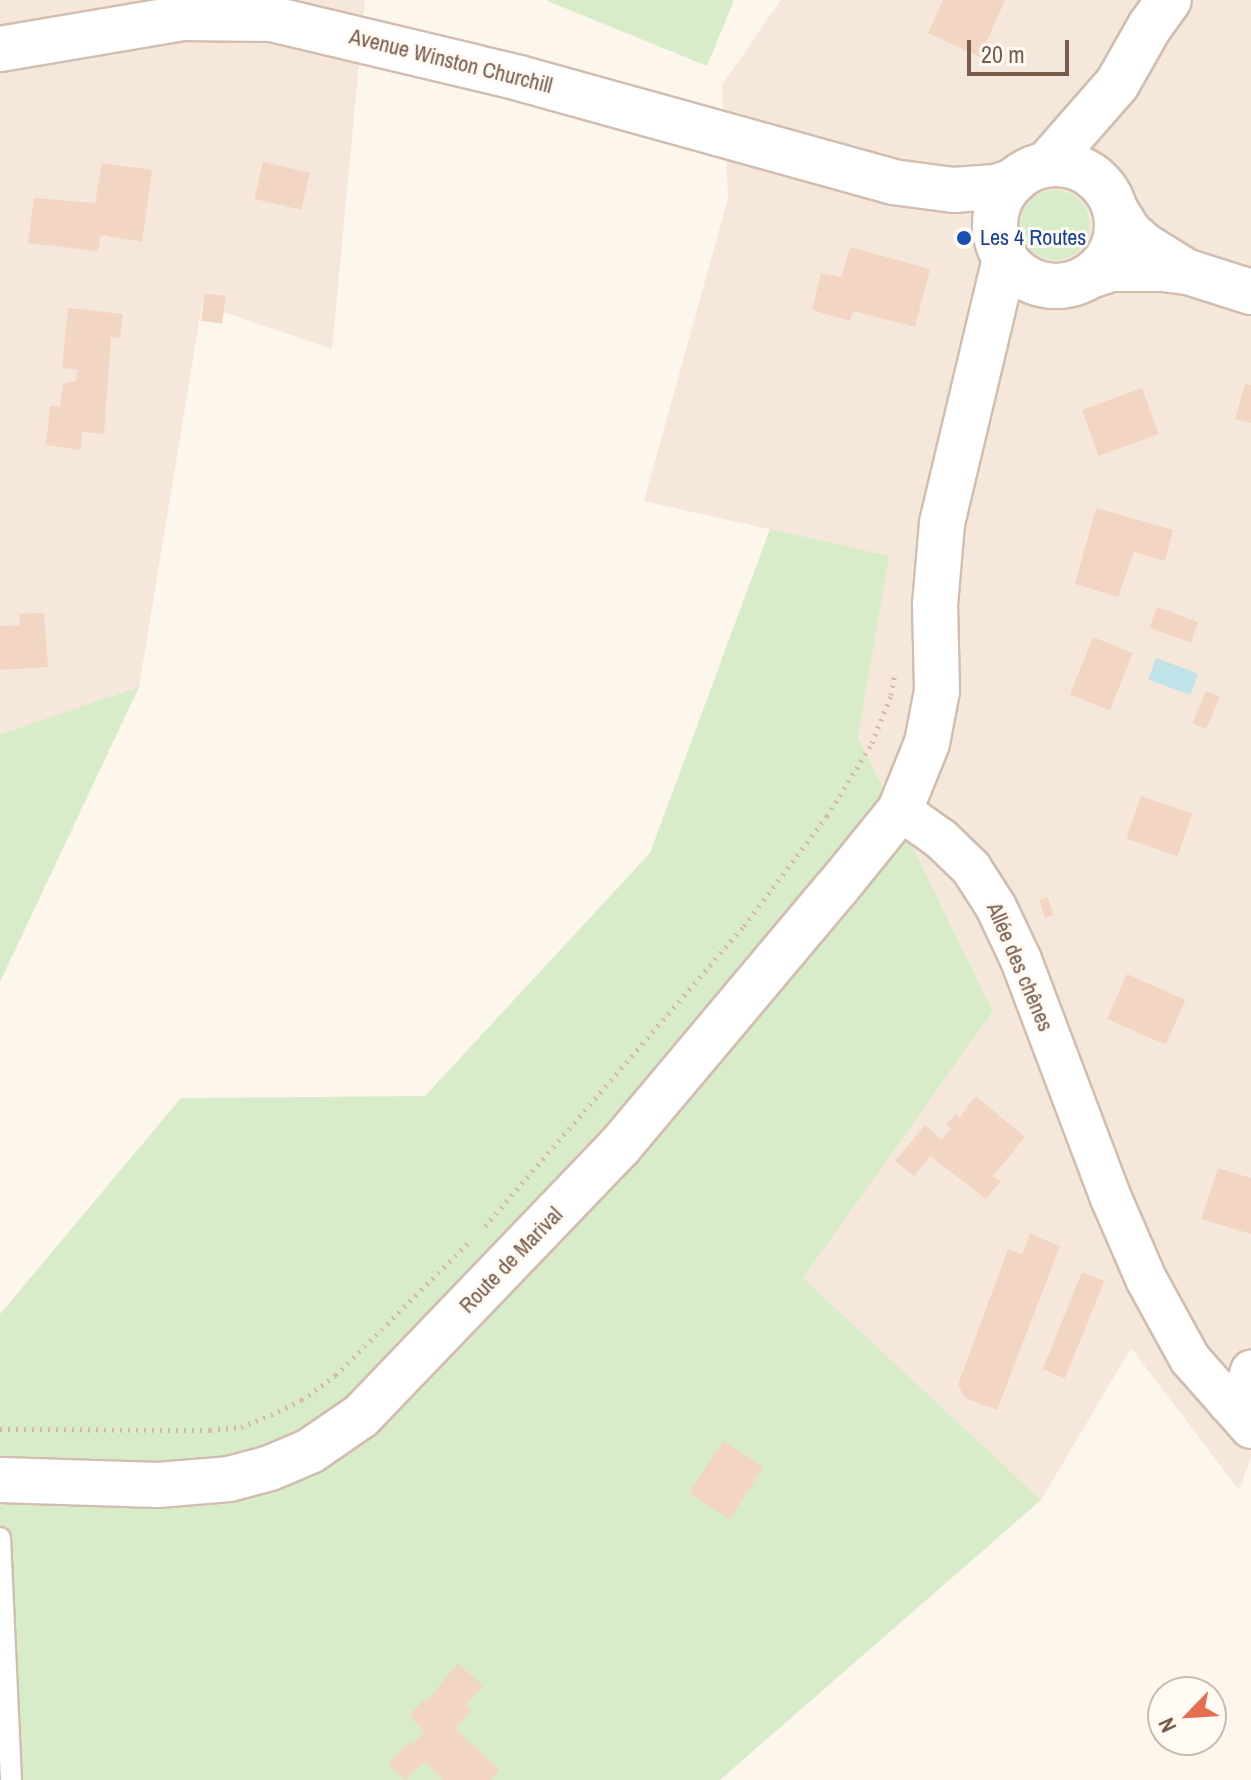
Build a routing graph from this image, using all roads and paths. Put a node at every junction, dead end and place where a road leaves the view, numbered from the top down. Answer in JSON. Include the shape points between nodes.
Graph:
{"nodes":[{"id":1,"x":1169,"y":0,"type":"edge"},
{"id":2,"x":134,"y":12,"type":"edge"},
{"id":3,"x":0,"y":49,"type":"edge"},
{"id":4,"x":1117,"y":84,"type":"junction"},
{"id":5,"x":1030,"y":173,"type":"junction"},
{"id":6,"x":893,"y":182,"type":"junction"},
{"id":7,"x":1111,"y":200,"type":"junction"},
{"id":8,"x":1001,"y":250,"type":"junction"},
{"id":9,"x":1188,"y":272,"type":"junction"},
{"id":10,"x":1071,"y":281,"type":"junction"},
{"id":11,"x":1251,"y":292,"type":"edge"},
{"id":12,"x":979,"y":359,"type":"junction"},
{"id":13,"x":896,"y":665,"type":"dead end"},
{"id":14,"x":900,"y":810,"type":"junction"},
{"id":15,"x":482,"y":1229,"type":"dead end"},
{"id":16,"x":472,"y":1239,"type":"dead end"},
{"id":17,"x":1251,"y":1371,"type":"edge"},
{"id":18,"x":1240,"y":1416,"type":"edge"},
{"id":19,"x":0,"y":1429,"type":"edge"},
{"id":20,"x":0,"y":1480,"type":"edge"},
{"id":21,"x":0,"y":1538,"type":"edge"},
{"id":22,"x":11,"y":1780,"type":"edge"}],
"edges":[{"from":1,"to":4,"type":"main road"},
{"from":2,"to":3,"type":"main road","name":"Avenue Winston Churchill"},
{"from":2,"to":6,"type":"main road","name":"Avenue Winston Churchill","via":[[272,19],[325,29]]},
{"from":4,"to":5,"type":"main road"},
{"from":4,"to":7,"type":"main road","via":[[1103,170]]},
{"from":5,"to":6,"type":"main road","name":"Avenue Winston Churchill","via":[[996,187],[953,190]]},
{"from":5,"to":7,"type":"main road","via":[[1079,168]]},
{"from":5,"to":8,"type":"main road","via":[[997,209]]},
{"from":6,"to":8,"type":"main road","name":"Avenue Winston Churchill","via":[[980,224]]},
{"from":7,"to":9,"type":"main road","via":[[1129,232]]},
{"from":7,"to":10,"type":"main road","via":[[1112,248],[1103,263]]},
{"from":8,"to":10,"type":"main road","via":[[1018,272]]},
{"from":8,"to":12,"type":"main road"},
{"from":9,"to":10,"type":"main road","via":[[1138,268]]},
{"from":9,"to":11,"type":"main road"},
{"from":10,"to":12,"type":"main road","via":[[1007,318]]},
{"from":12,"to":14,"type":"main road","via":[[942,523],[935,605],[937,691],[927,743]]},
{"from":13,"to":15,"type":"path","via":[[891,695],[872,743],[827,816],[744,926]]},
{"from":14,"to":18,"type":"street","name":"Allée des chênes","via":[[971,868],[996,907],[1146,1279],[1190,1359]]},
{"from":14,"to":20,"type":"main road","name":"Route de Marival","via":[[620,1146],[361,1416],[310,1451],[229,1479],[158,1485]]},
{"from":16,"to":19,"type":"path","via":[[336,1375],[271,1415],[241,1427],[210,1430]]},
{"from":17,"to":18,"type":"street"},
{"from":21,"to":22,"type":"lane"}]}
